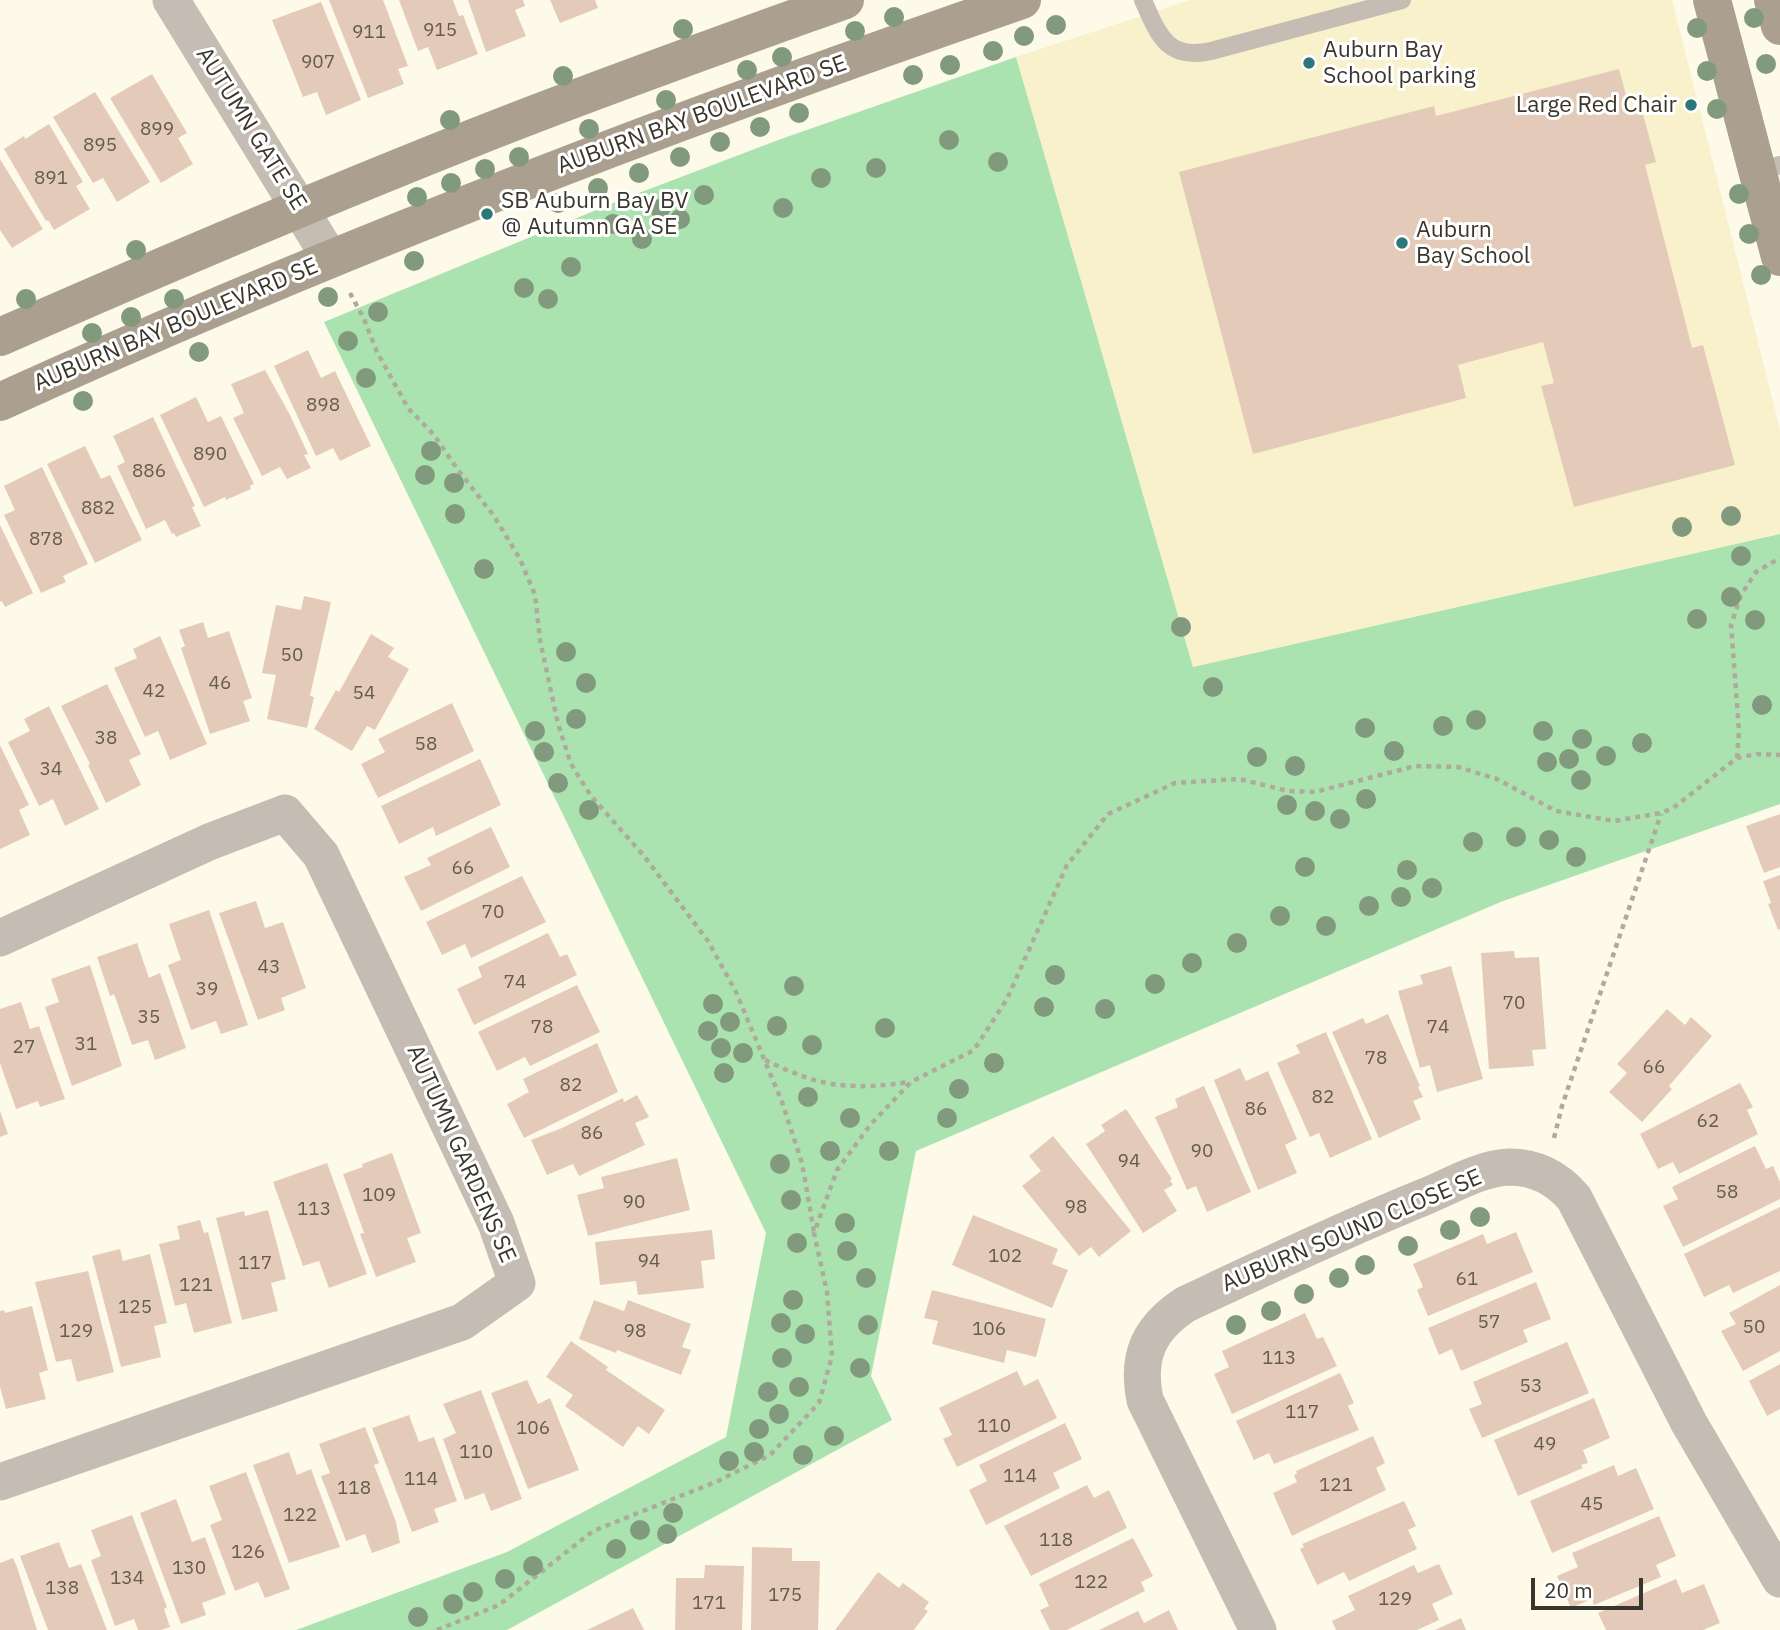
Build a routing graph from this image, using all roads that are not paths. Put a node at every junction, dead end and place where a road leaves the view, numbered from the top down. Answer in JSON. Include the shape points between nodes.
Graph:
{"nodes":[{"id":1,"x":171,"y":0,"type":"edge"},
{"id":2,"x":845,"y":0,"type":"edge"},
{"id":3,"x":1022,"y":0,"type":"edge"},
{"id":4,"x":1143,"y":0,"type":"edge"},
{"id":5,"x":1402,"y":0,"type":"edge"},
{"id":6,"x":1712,"y":0,"type":"edge"},
{"id":7,"x":1773,"y":0,"type":"edge"},
{"id":8,"x":1780,"y":26,"type":"edge"},
{"id":9,"x":1768,"y":169,"type":"edge"},
{"id":10,"x":299,"y":208,"type":"junction"},
{"id":11,"x":1780,"y":257,"type":"edge"},
{"id":12,"x":330,"y":258,"type":"junction"},
{"id":13,"x":0,"y":337,"type":"edge"},
{"id":14,"x":0,"y":402,"type":"edge"},
{"id":15,"x":0,"y":939,"type":"edge"},
{"id":16,"x":0,"y":1482,"type":"edge"},
{"id":17,"x":1780,"y":1579,"type":"edge"},
{"id":18,"x":1258,"y":1630,"type":"edge"}],
"edges":[{"from":1,"to":10,"type":"street","name":"AUTUMN GATE SE"},
{"from":2,"to":10,"type":"street","via":[[590,93]]},
{"from":3,"to":12,"type":"street","name":"AUBURN BAY BOULEVARD SE","via":[[582,158]]},
{"from":4,"to":5,"type":"lane","via":[[1163,41],[1194,54]]},
{"from":6,"to":9,"type":"street"},
{"from":7,"to":8,"type":"street"},
{"from":9,"to":11,"type":"street"},
{"from":10,"to":12,"type":"street","name":"AUTUMN GATE SE"},
{"from":10,"to":13,"type":"street"},
{"from":12,"to":14,"type":"street","name":"AUBURN BAY BOULEVARD SE"},
{"from":15,"to":16,"type":"street","name":"AUTUMN GARDENS SE","via":[[209,842],[285,813],[321,855],[496,1223],[517,1283],[462,1322]]},
{"from":17,"to":18,"type":"street","name":"AUBURN SOUND CLOSE SE","via":[[1689,1423],[1581,1208],[1546,1174],[1506,1167],[1348,1228],[1186,1304],[1156,1329],[1143,1360],[1145,1399]]}]}
